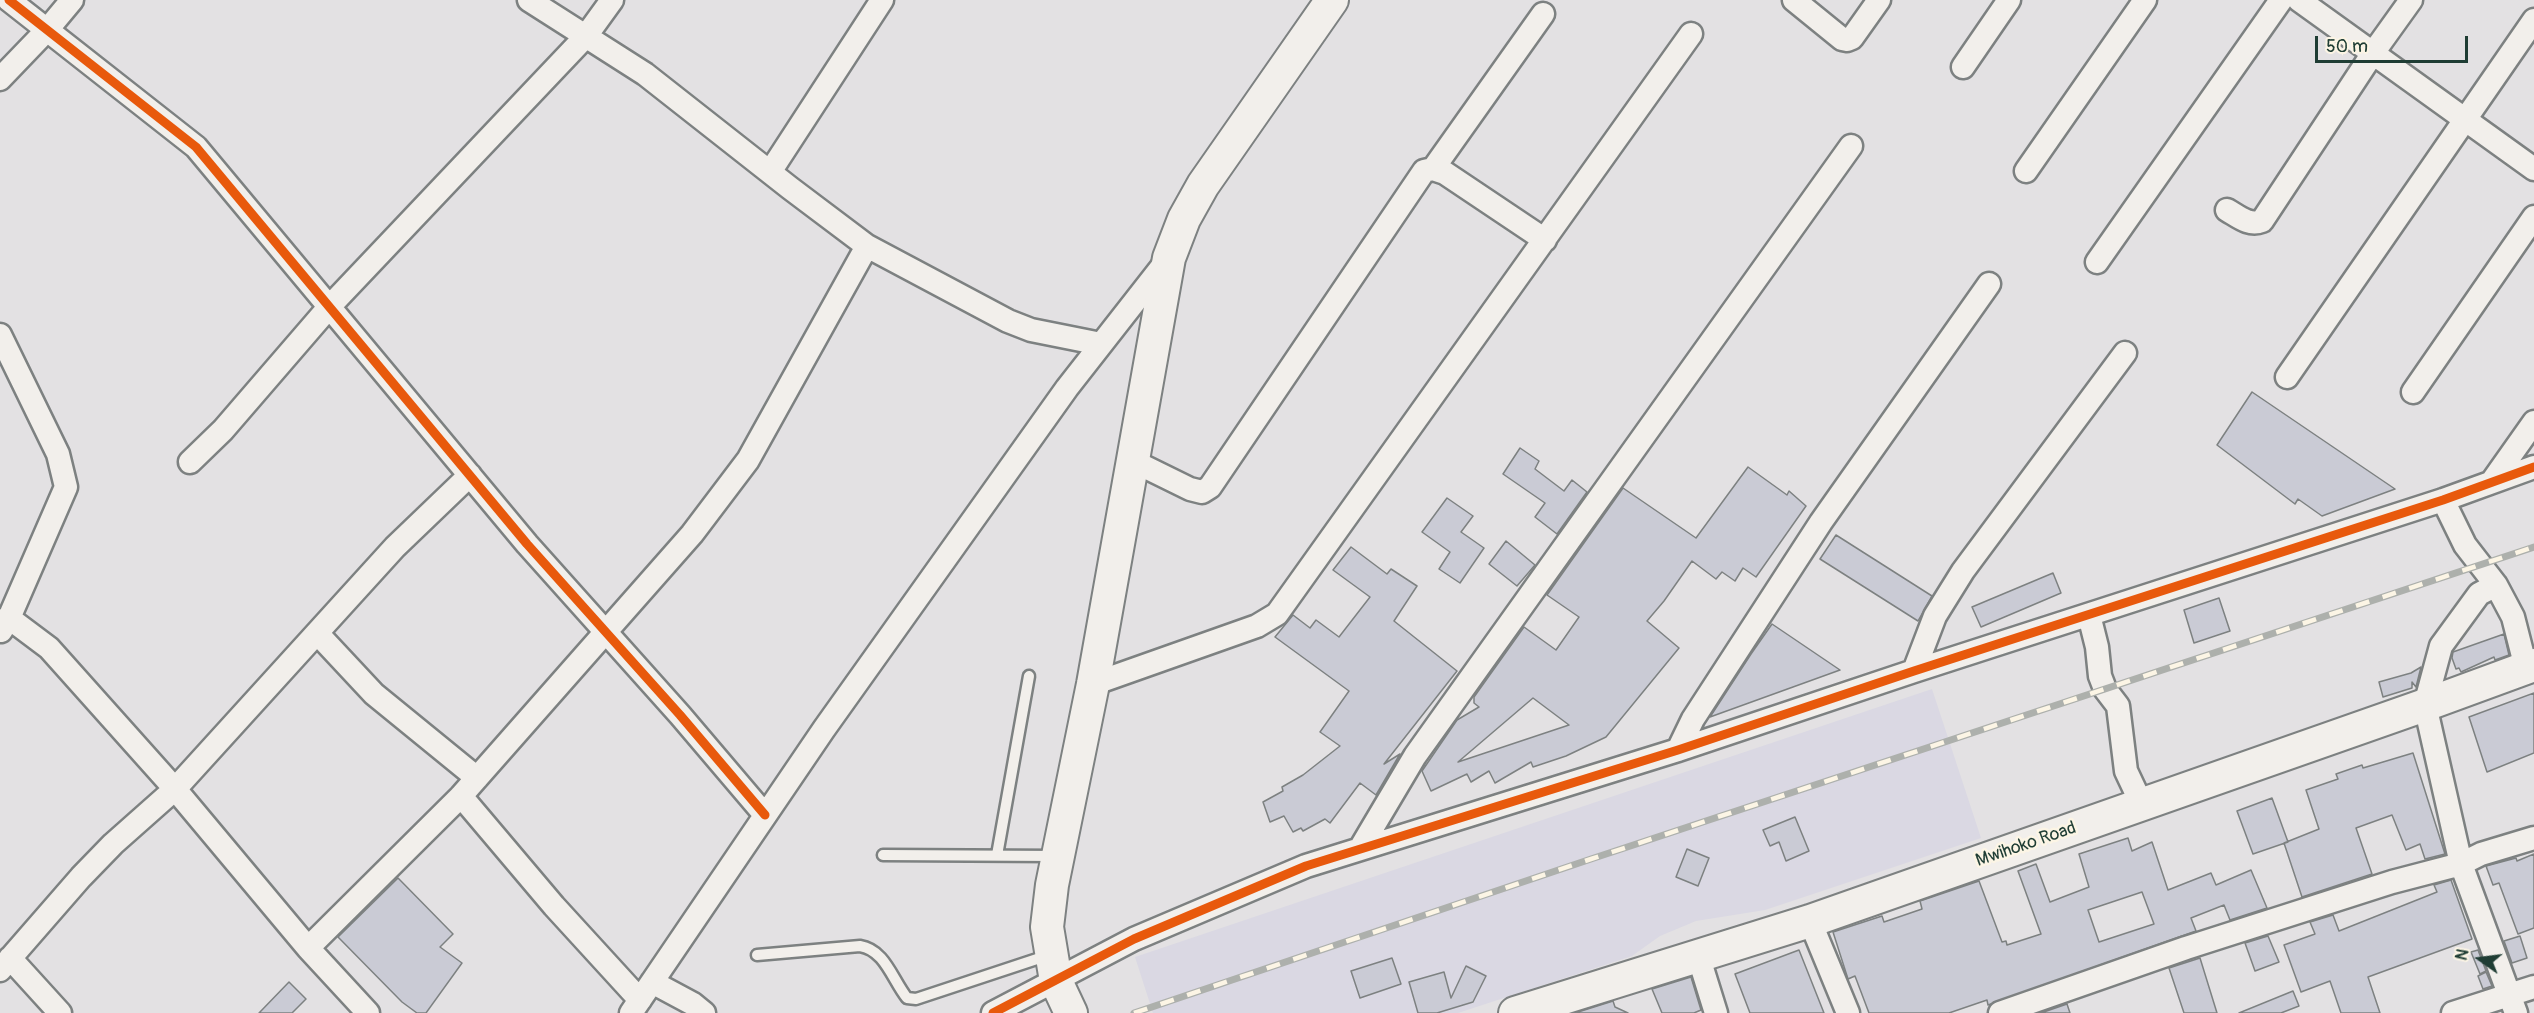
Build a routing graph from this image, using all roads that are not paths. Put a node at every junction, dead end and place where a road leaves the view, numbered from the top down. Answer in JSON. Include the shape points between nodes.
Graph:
{"nodes":[{"id":1,"x":9,"y":0,"type":"edge"},
{"id":2,"x":72,"y":0,"type":"edge"},
{"id":3,"x":529,"y":0,"type":"edge"},
{"id":4,"x":612,"y":0,"type":"edge"},
{"id":5,"x":882,"y":0,"type":"edge"},
{"id":6,"x":1332,"y":0,"type":"edge"},
{"id":7,"x":1794,"y":0,"type":"edge"},
{"id":8,"x":1879,"y":0,"type":"edge"},
{"id":9,"x":2009,"y":0,"type":"edge"},
{"id":10,"x":2145,"y":0,"type":"edge"},
{"id":11,"x":2282,"y":0,"type":"edge"},
{"id":12,"x":2299,"y":0,"type":"edge"},
{"id":13,"x":2411,"y":0,"type":"edge"},
{"id":14,"x":1543,"y":15,"type":"dead end"},
{"id":15,"x":2534,"y":20,"type":"edge"},
{"id":16,"x":47,"y":30,"type":"junction"},
{"id":17,"x":1691,"y":34,"type":"dead end"},
{"id":18,"x":586,"y":36,"type":"junction"},
{"id":19,"x":2373,"y":53,"type":"junction"},
{"id":20,"x":1963,"y":68,"type":"dead end"},
{"id":21,"x":0,"y":79,"type":"edge"},
{"id":22,"x":2464,"y":119,"type":"junction"},
{"id":23,"x":1851,"y":146,"type":"dead end"},
{"id":24,"x":1433,"y":168,"type":"junction"},
{"id":25,"x":2534,"y":169,"type":"edge"},
{"id":26,"x":2026,"y":171,"type":"dead end"},
{"id":27,"x":770,"y":172,"type":"junction"},
{"id":28,"x":2228,"y":210,"type":"dead end"},
{"id":29,"x":2534,"y":217,"type":"edge"},
{"id":30,"x":1545,"y":240,"type":"junction"},
{"id":31,"x":867,"y":246,"type":"junction"},
{"id":32,"x":1169,"y":258,"type":"junction"},
{"id":33,"x":2097,"y":262,"type":"dead end"},
{"id":34,"x":1989,"y":284,"type":"dead end"},
{"id":35,"x":330,"y":306,"type":"junction"},
{"id":36,"x":0,"y":335,"type":"edge"},
{"id":37,"x":1101,"y":344,"type":"junction"},
{"id":38,"x":2125,"y":353,"type":"dead end"},
{"id":39,"x":2287,"y":377,"type":"dead end"},
{"id":40,"x":2413,"y":392,"type":"dead end"},
{"id":41,"x":2534,"y":422,"type":"edge"},
{"id":42,"x":1133,"y":461,"type":"junction"},
{"id":43,"x":190,"y":462,"type":"dead end"},
{"id":44,"x":2534,"y":466,"type":"edge"},
{"id":45,"x":470,"y":475,"type":"junction"},
{"id":46,"x":2493,"y":480,"type":"junction"},
{"id":47,"x":2442,"y":500,"type":"junction"},
{"id":48,"x":2496,"y":585,"type":"junction"},
{"id":49,"x":2089,"y":615,"type":"junction"},
{"id":50,"x":3,"y":624,"type":"edge"},
{"id":51,"x":316,"y":633,"type":"junction"},
{"id":52,"x":606,"y":633,"type":"junction"},
{"id":53,"x":2530,"y":666,"type":"edge"},
{"id":54,"x":1914,"y":670,"type":"junction"},
{"id":55,"x":1029,"y":676,"type":"dead end"},
{"id":56,"x":1093,"y":684,"type":"junction"},
{"id":57,"x":2425,"y":705,"type":"junction"},
{"id":58,"x":1678,"y":750,"type":"junction"},
{"id":59,"x":477,"y":778,"type":"junction"},
{"id":60,"x":175,"y":789,"type":"junction"},
{"id":61,"x":461,"y":796,"type":"junction"},
{"id":62,"x":2142,"y":805,"type":"junction"},
{"id":63,"x":765,"y":815,"type":"junction"},
{"id":64,"x":2534,"y":838,"type":"edge"},
{"id":65,"x":1361,"y":848,"type":"junction"},
{"id":66,"x":882,"y":855,"type":"dead end"},
{"id":67,"x":997,"y":855,"type":"junction"},
{"id":68,"x":1058,"y":856,"type":"junction"},
{"id":69,"x":2461,"y":864,"type":"junction"},
{"id":70,"x":1810,"y":921,"type":"junction"},
{"id":71,"x":308,"y":948,"type":"junction"},
{"id":72,"x":758,"y":955,"type":"dead end"},
{"id":73,"x":1698,"y":955,"type":"junction"},
{"id":74,"x":5,"y":964,"type":"edge"},
{"id":75,"x":1054,"y":968,"type":"junction"},
{"id":76,"x":2534,"y":987,"type":"edge"},
{"id":77,"x":641,"y":998,"type":"edge"},
{"id":78,"x":2513,"y":1004,"type":"edge"},
{"id":79,"x":60,"y":1013,"type":"edge"},
{"id":80,"x":368,"y":1013,"type":"edge"},
{"id":81,"x":704,"y":1013,"type":"edge"},
{"id":82,"x":993,"y":1013,"type":"edge"},
{"id":83,"x":1071,"y":1013,"type":"edge"},
{"id":84,"x":1515,"y":1013,"type":"edge"},
{"id":85,"x":1716,"y":1013,"type":"edge"},
{"id":86,"x":1848,"y":1013,"type":"edge"},
{"id":87,"x":2000,"y":1013,"type":"edge"},
{"id":88,"x":2453,"y":1013,"type":"edge"}],
"edges":[{"from":1,"to":16,"type":"street"},
{"from":2,"to":16,"type":"street"},
{"from":3,"to":18,"type":"street"},
{"from":4,"to":18,"type":"street"},
{"from":5,"to":27,"type":"street"},
{"from":6,"to":32,"type":"street","via":[[1203,185]]},
{"from":7,"to":8,"type":"street","via":[[1847,40]]},
{"from":9,"to":20,"type":"street"},
{"from":10,"to":26,"type":"street"},
{"from":11,"to":33,"type":"street"},
{"from":12,"to":19,"type":"street"},
{"from":13,"to":19,"type":"street"},
{"from":14,"to":24,"type":"street"},
{"from":15,"to":22,"type":"street"},
{"from":16,"to":21,"type":"street"},
{"from":16,"to":35,"type":"street","via":[[196,147]]},
{"from":17,"to":30,"type":"street"},
{"from":18,"to":27,"type":"street","via":[[645,74]]},
{"from":18,"to":35,"type":"street"},
{"from":19,"to":22,"type":"street"},
{"from":19,"to":28,"type":"street","via":[[2262,221],[2249,223]]},
{"from":22,"to":25,"type":"street"},
{"from":22,"to":39,"type":"street"},
{"from":23,"to":65,"type":"street","via":[[1415,756]]},
{"from":24,"to":30,"type":"street"},
{"from":24,"to":42,"type":"street","via":[[1424,171],[1210,488],[1202,492],[1190,489]]},
{"from":27,"to":31,"type":"street"},
{"from":29,"to":40,"type":"street"},
{"from":30,"to":56,"type":"street","via":[[1277,614],[1257,626]]},
{"from":31,"to":37,"type":"street","via":[[1008,321],[1031,330]]},
{"from":31,"to":52,"type":"street","via":[[748,460],[692,534]]},
{"from":32,"to":37,"type":"street"},
{"from":32,"to":42,"type":"street"},
{"from":34,"to":58,"type":"street","via":[[1821,522]]},
{"from":35,"to":43,"type":"street","via":[[223,430]]},
{"from":35,"to":45,"type":"street"},
{"from":36,"to":50,"type":"street","via":[[58,454],[66,487]]},
{"from":37,"to":63,"type":"street"},
{"from":38,"to":54,"type":"street","via":[[1963,571],[1935,616]]},
{"from":41,"to":46,"type":"street"},
{"from":42,"to":56,"type":"street"},
{"from":44,"to":46,"type":"street"},
{"from":45,"to":51,"type":"street","via":[[395,547]]},
{"from":45,"to":52,"type":"street"},
{"from":46,"to":47,"type":"street"},
{"from":47,"to":48,"type":"street","via":[[2465,545]]},
{"from":47,"to":49,"type":"street"},
{"from":48,"to":53,"type":"street"},
{"from":48,"to":57,"type":"street","via":[[2479,594],[2441,646]]},
{"from":49,"to":54,"type":"street"},
{"from":49,"to":62,"type":"street","via":[[2100,675],[2118,706],[2126,771]]},
{"from":50,"to":60,"type":"street","via":[[49,648]]},
{"from":51,"to":59,"type":"street","via":[[374,694]]},
{"from":51,"to":60,"type":"street"},
{"from":52,"to":59,"type":"street"},
{"from":52,"to":63,"type":"street"},
{"from":53,"to":57,"type":"street","name":"Mwihoko Road"},
{"from":54,"to":58,"type":"street"},
{"from":55,"to":67,"type":"lane"},
{"from":56,"to":68,"type":"street"},
{"from":57,"to":62,"type":"street","name":"Mwihoko Road"},
{"from":57,"to":69,"type":"street"},
{"from":58,"to":65,"type":"street"},
{"from":59,"to":61,"type":"street"},
{"from":60,"to":71,"type":"street"},
{"from":60,"to":74,"type":"street","via":[[113,844]]},
{"from":61,"to":71,"type":"street"},
{"from":61,"to":77,"type":"street","via":[[554,906]]},
{"from":62,"to":70,"type":"street","name":"Mwihoko Road"},
{"from":63,"to":77,"type":"street"},
{"from":64,"to":69,"type":"street"},
{"from":65,"to":75,"type":"street","via":[[1306,866],[1134,939]]},
{"from":66,"to":67,"type":"lane"},
{"from":67,"to":68,"type":"lane"},
{"from":68,"to":75,"type":"street","via":[[1047,927]]},
{"from":69,"to":78,"type":"street"},
{"from":69,"to":87,"type":"street","via":[[2186,948]]},
{"from":70,"to":73,"type":"street","name":"Mwihoko Road"},
{"from":70,"to":86,"type":"street"},
{"from":71,"to":80,"type":"street"},
{"from":72,"to":75,"type":"lane","via":[[870,947],[879,954],[907,998],[916,999]]},
{"from":73,"to":84,"type":"street","name":"Mwihoko Road"},
{"from":73,"to":85,"type":"street"},
{"from":74,"to":79,"type":"street"},
{"from":75,"to":82,"type":"street"},
{"from":75,"to":83,"type":"street"},
{"from":76,"to":78,"type":"street"},
{"from":77,"to":81,"type":"street","via":[[693,1004]]},
{"from":78,"to":88,"type":"street"}]}
